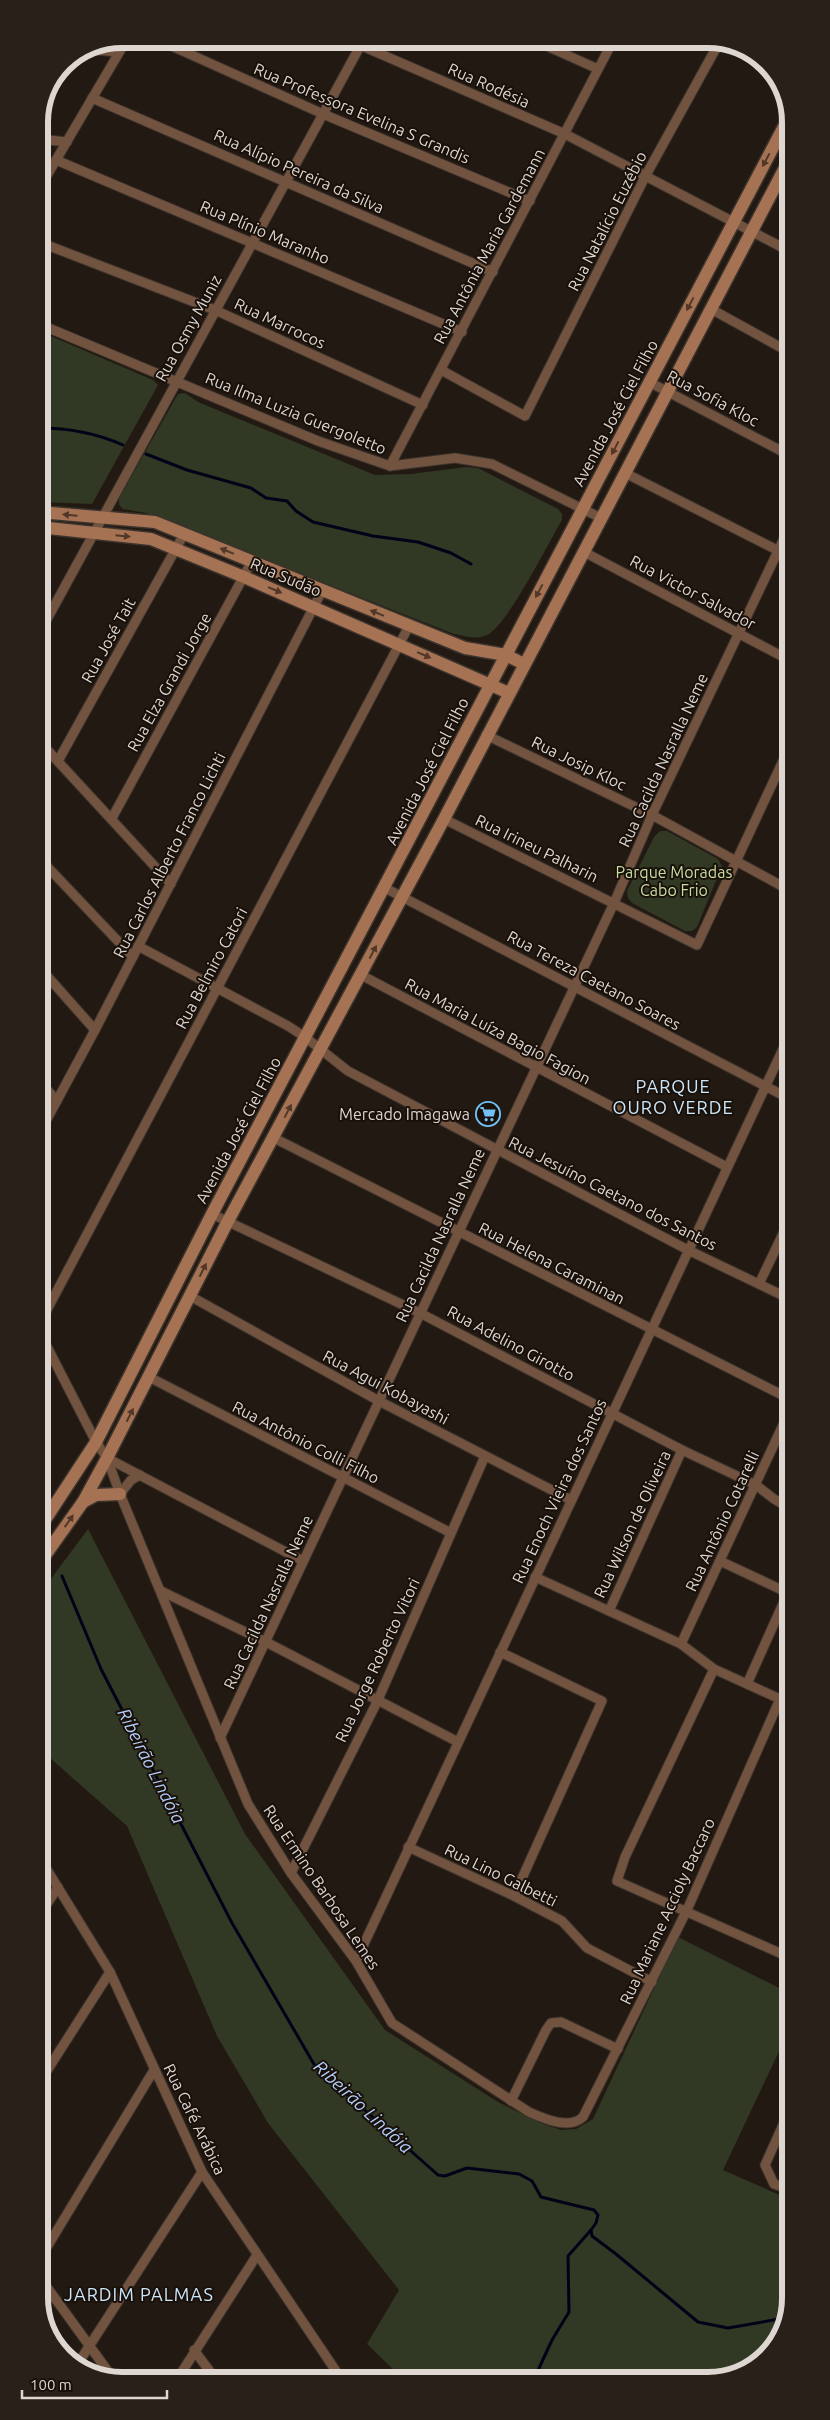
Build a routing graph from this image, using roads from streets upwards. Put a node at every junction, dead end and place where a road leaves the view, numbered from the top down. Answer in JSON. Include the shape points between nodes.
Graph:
{"nodes":[{"id":1,"x":121,"y":48,"type":"edge"},
{"id":2,"x":176,"y":48,"type":"edge"},
{"id":3,"x":360,"y":48,"type":"edge"},
{"id":4,"x":376,"y":48,"type":"edge"},
{"id":5,"x":551,"y":48,"type":"edge"},
{"id":6,"x":609,"y":48,"type":"edge"},
{"id":7,"x":716,"y":48,"type":"edge"},
{"id":8,"x":101,"y":51,"type":"edge"},
{"id":9,"x":119,"y":52,"type":"junction"},
{"id":10,"x":598,"y":69,"type":"junction"},
{"id":11,"x":92,"y":98,"type":"junction"},
{"id":12,"x":323,"y":114,"type":"junction"},
{"id":13,"x":782,"y":128,"type":"edge"},
{"id":14,"x":564,"y":134,"type":"junction"},
{"id":15,"x":48,"y":140,"type":"edge"},
{"id":16,"x":67,"y":142,"type":"junction"},
{"id":17,"x":56,"y":160,"type":"junction"},
{"id":18,"x":782,"y":173,"type":"edge"},
{"id":19,"x":48,"y":174,"type":"edge"},
{"id":20,"x":646,"y":175,"type":"junction"},
{"id":21,"x":286,"y":182,"type":"junction"},
{"id":22,"x":530,"y":202,"type":"junction"},
{"id":23,"x":733,"y":222,"type":"junction"},
{"id":24,"x":751,"y":231,"type":"junction"},
{"id":25,"x":252,"y":243,"type":"junction"},
{"id":26,"x":48,"y":245,"type":"edge"},
{"id":27,"x":782,"y":247,"type":"edge"},
{"id":28,"x":493,"y":272,"type":"junction"},
{"id":29,"x":710,"y":309,"type":"junction"},
{"id":30,"x":215,"y":310,"type":"junction"},
{"id":31,"x":48,"y":328,"type":"edge"},
{"id":32,"x":462,"y":332,"type":"junction"},
{"id":33,"x":782,"y":348,"type":"edge"},
{"id":34,"x":441,"y":370,"type":"junction"},
{"id":35,"x":177,"y":380,"type":"junction"},
{"id":36,"x":649,"y":382,"type":"junction"},
{"id":37,"x":668,"y":391,"type":"junction"},
{"id":38,"x":423,"y":405,"type":"junction"},
{"id":39,"x":782,"y":451,"type":"edge"},
{"id":40,"x":390,"y":466,"type":"junction"},
{"id":41,"x":625,"y":472,"type":"junction"},
{"id":42,"x":583,"y":508,"type":"junction"},
{"id":43,"x":48,"y":513,"type":"edge"},
{"id":44,"x":102,"y":518,"type":"junction"},
{"id":45,"x":601,"y":518,"type":"junction"},
{"id":46,"x":48,"y":529,"type":"edge"},
{"id":47,"x":93,"y":533,"type":"junction"},
{"id":48,"x":184,"y":534,"type":"junction"},
{"id":49,"x":782,"y":543,"type":"edge"},
{"id":50,"x":176,"y":548,"type":"junction"},
{"id":51,"x":779,"y":550,"type":"junction"},
{"id":52,"x":584,"y":552,"type":"junction"},
{"id":53,"x":782,"y":552,"type":"edge"},
{"id":54,"x":252,"y":562,"type":"junction"},
{"id":55,"x":244,"y":577,"type":"junction"},
{"id":56,"x":322,"y":591,"type":"junction"},
{"id":57,"x":314,"y":607,"type":"junction"},
{"id":58,"x":48,"y":617,"type":"edge"},
{"id":59,"x":409,"y":626,"type":"junction"},
{"id":60,"x":740,"y":633,"type":"junction"},
{"id":61,"x":400,"y":644,"type":"junction"},
{"id":62,"x":506,"y":655,"type":"junction"},
{"id":63,"x":782,"y":656,"type":"edge"},
{"id":64,"x":524,"y":664,"type":"junction"},
{"id":65,"x":491,"y":684,"type":"junction"},
{"id":66,"x":509,"y":693,"type":"junction"},
{"id":67,"x":486,"y":735,"type":"junction"},
{"id":68,"x":48,"y":750,"type":"edge"},
{"id":69,"x":58,"y":761,"type":"junction"},
{"id":70,"x":782,"y":764,"type":"edge"},
{"id":71,"x":652,"y":814,"type":"junction"},
{"id":72,"x":112,"y":818,"type":"junction"},
{"id":73,"x":444,"y":819,"type":"junction"},
{"id":74,"x":736,"y":859,"type":"junction"},
{"id":75,"x":48,"y":867,"type":"edge"},
{"id":76,"x":171,"y":884,"type":"junction"},
{"id":77,"x":782,"y":885,"type":"edge"},
{"id":78,"x":385,"y":888,"type":"junction"},
{"id":79,"x":402,"y":897,"type":"junction"},
{"id":80,"x":614,"y":903,"type":"junction"},
{"id":81,"x":138,"y":946,"type":"junction"},
{"id":82,"x":133,"y":957,"type":"junction"},
{"id":83,"x":361,"y":975,"type":"junction"},
{"id":84,"x":48,"y":977,"type":"edge"},
{"id":85,"x":574,"y":985,"type":"junction"},
{"id":86,"x":217,"y":989,"type":"junction"},
{"id":87,"x":95,"y":1030,"type":"junction"},
{"id":88,"x":305,"y":1037,"type":"junction"},
{"id":89,"x":321,"y":1050,"type":"junction"},
{"id":90,"x":782,"y":1052,"type":"edge"},
{"id":91,"x":536,"y":1068,"type":"junction"},
{"id":92,"x":766,"y":1088,"type":"junction"},
{"id":93,"x":48,"y":1091,"type":"edge"},
{"id":94,"x":782,"y":1095,"type":"edge"},
{"id":95,"x":57,"y":1101,"type":"junction"},
{"id":96,"x":48,"y":1117,"type":"edge"},
{"id":97,"x":274,"y":1138,"type":"junction"},
{"id":98,"x":496,"y":1151,"type":"junction"},
{"id":99,"x":727,"y":1167,"type":"junction"},
{"id":100,"x":212,"y":1214,"type":"junction"},
{"id":101,"x":228,"y":1222,"type":"junction"},
{"id":102,"x":458,"y":1231,"type":"junction"},
{"id":103,"x":782,"y":1236,"type":"edge"},
{"id":104,"x":688,"y":1250,"type":"junction"},
{"id":105,"x":759,"y":1284,"type":"junction"},
{"id":106,"x":782,"y":1295,"type":"edge"},
{"id":107,"x":190,"y":1296,"type":"junction"},
{"id":108,"x":48,"y":1309,"type":"edge"},
{"id":109,"x":420,"y":1313,"type":"junction"},
{"id":110,"x":651,"y":1330,"type":"junction"},
{"id":111,"x":48,"y":1349,"type":"edge"},
{"id":112,"x":149,"y":1377,"type":"junction"},
{"id":113,"x":782,"y":1396,"type":"edge"},
{"id":114,"x":378,"y":1401,"type":"junction"},
{"id":115,"x":612,"y":1413,"type":"junction"},
{"id":116,"x":782,"y":1428,"type":"edge"},
{"id":117,"x":96,"y":1442,"type":"junction"},
{"id":118,"x":682,"y":1450,"type":"junction"},
{"id":119,"x":485,"y":1456,"type":"junction"},
{"id":120,"x":107,"y":1458,"type":"junction"},
{"id":121,"x":140,"y":1475,"type":"junction"},
{"id":122,"x":343,"y":1479,"type":"junction"},
{"id":123,"x":756,"y":1485,"type":"junction"},
{"id":124,"x":120,"y":1494,"type":"junction"},
{"id":125,"x":571,"y":1500,"type":"junction"},
{"id":126,"x":83,"y":1502,"type":"junction"},
{"id":127,"x":782,"y":1504,"type":"edge"},
{"id":128,"x":48,"y":1514,"type":"edge"},
{"id":129,"x":450,"y":1533,"type":"junction"},
{"id":130,"x":48,"y":1551,"type":"edge"},
{"id":131,"x":303,"y":1561,"type":"junction"},
{"id":132,"x":720,"y":1561,"type":"junction"},
{"id":133,"x":535,"y":1578,"type":"junction"},
{"id":134,"x":782,"y":1590,"type":"edge"},
{"id":135,"x":161,"y":1591,"type":"junction"},
{"id":136,"x":782,"y":1606,"type":"edge"},
{"id":137,"x":608,"y":1611,"type":"junction"},
{"id":138,"x":266,"y":1642,"type":"junction"},
{"id":139,"x":681,"y":1644,"type":"junction"},
{"id":140,"x":500,"y":1652,"type":"junction"},
{"id":141,"x":714,"y":1669,"type":"junction"},
{"id":142,"x":747,"y":1684,"type":"junction"},
{"id":143,"x":780,"y":1700,"type":"joint"},
{"id":144,"x":377,"y":1702,"type":"junction"},
{"id":145,"x":220,"y":1738,"type":"junction"},
{"id":146,"x":458,"y":1742,"type":"junction"},
{"id":147,"x":408,"y":1848,"type":"junction"},
{"id":148,"x":48,"y":1871,"type":"edge"},
{"id":149,"x":290,"y":1873,"type":"junction"},
{"id":150,"x":58,"y":1887,"type":"junction"},
{"id":151,"x":514,"y":1896,"type":"junction"},
{"id":152,"x":48,"y":1902,"type":"edge"},
{"id":153,"x":687,"y":1910,"type":"junction"},
{"id":154,"x":782,"y":1954,"type":"edge"},
{"id":155,"x":356,"y":1961,"type":"junction"},
{"id":156,"x":110,"y":1972,"type":"junction"},
{"id":157,"x":652,"y":1982,"type":"junction"},
{"id":158,"x":618,"y":2049,"type":"junction"},
{"id":159,"x":48,"y":2069,"type":"edge"},
{"id":160,"x":154,"y":2070,"type":"junction"},
{"id":161,"x":510,"y":2101,"type":"junction"},
{"id":162,"x":568,"y":2124,"type":"joint"},
{"id":163,"x":782,"y":2127,"type":"edge"},
{"id":164,"x":202,"y":2172,"type":"junction"},
{"id":165,"x":782,"y":2187,"type":"edge"},
{"id":166,"x":48,"y":2245,"type":"edge"},
{"id":167,"x":257,"y":2255,"type":"junction"},
{"id":168,"x":48,"y":2289,"type":"edge"},
{"id":169,"x":90,"y":2346,"type":"junction"},
{"id":170,"x":194,"y":2350,"type":"junction"},
{"id":171,"x":80,"y":2360,"type":"edge"},
{"id":172,"x":108,"y":2371,"type":"edge"},
{"id":173,"x":181,"y":2372,"type":"edge"},
{"id":174,"x":210,"y":2372,"type":"edge"},
{"id":175,"x":337,"y":2372,"type":"edge"}],
"edges":[{"from":1,"to":9,"type":"street"},
{"from":2,"to":12,"type":"street","name":"Rua Professora Evelina S Grandis"},
{"from":3,"to":12,"type":"street","name":"Rua Osmy Muniz"},
{"from":4,"to":14,"type":"street","name":"Rua Rodésia"},
{"from":5,"to":10,"type":"street"},
{"from":6,"to":10,"type":"street","name":"Rua Antônia Maria Gardemann"},
{"from":7,"to":20,"type":"street","name":"Rua Natalício Euzébio"},
{"from":8,"to":9,"type":"street"},
{"from":9,"to":11,"type":"street"},
{"from":10,"to":14,"type":"street","name":"Rua Antônia Maria Gardemann"},
{"from":11,"to":16,"type":"street"},
{"from":11,"to":21,"type":"street","name":"Rua Alípio Pereira da Silva"},
{"from":12,"to":21,"type":"street","name":"Rua Osmy Muniz"},
{"from":12,"to":22,"type":"street","name":"Rua Professora Evelina S Grandis"},
{"from":13,"to":23,"type":"street","name":"Avenida José Ciel Filho","one_way":true},
{"from":14,"to":20,"type":"street","name":"Rua Rodésia"},
{"from":14,"to":22,"type":"street","name":"Rua Antônia Maria Gardemann"},
{"from":15,"to":16,"type":"street"},
{"from":16,"to":17,"type":"street"},
{"from":17,"to":19,"type":"street"},
{"from":17,"to":25,"type":"street","name":"Rua Plínio Maranho"},
{"from":18,"to":24,"type":"street"},
{"from":20,"to":23,"type":"street","name":"Rua Rodésia"},
{"from":20,"to":34,"type":"street","name":"Rua Natalício Euzébio","via":[[525,416]]},
{"from":21,"to":25,"type":"street","name":"Rua Osmy Muniz"},
{"from":21,"to":28,"type":"street","name":"Rua Alípio Pereira da Silva"},
{"from":22,"to":28,"type":"street","name":"Rua Antônia Maria Gardemann"},
{"from":23,"to":24,"type":"street","name":"Rua Rodésia"},
{"from":23,"to":36,"type":"street","name":"Avenida José Ciel Filho","one_way":true},
{"from":24,"to":27,"type":"street","name":"Rua Rodésia"},
{"from":24,"to":29,"type":"street"},
{"from":25,"to":30,"type":"street","name":"Rua Osmy Muniz"},
{"from":25,"to":32,"type":"street","name":"Rua Plínio Maranho"},
{"from":26,"to":30,"type":"street","name":"Rua Marrocos"},
{"from":28,"to":32,"type":"street","name":"Rua Antônia Maria Gardemann"},
{"from":29,"to":33,"type":"street"},
{"from":29,"to":37,"type":"street"},
{"from":30,"to":35,"type":"street","name":"Rua Osmy Muniz"},
{"from":30,"to":38,"type":"street","name":"Rua Marrocos"},
{"from":31,"to":35,"type":"street","name":"Rua Ilma Luzia Guergoletto"},
{"from":32,"to":34,"type":"street","name":"Rua Antônia Maria Gardemann"},
{"from":34,"to":38,"type":"street","name":"Rua Antônia Maria Gardemann"},
{"from":35,"to":40,"type":"street","name":"Rua Ilma Luzia Guergoletto","via":[[318,441]]},
{"from":35,"to":44,"type":"street","name":"Rua Osmy Muniz"},
{"from":36,"to":37,"type":"street","name":"Rua Sofia Kloc"},
{"from":36,"to":42,"type":"street","name":"Avenida José Ciel Filho","one_way":true},
{"from":37,"to":39,"type":"street","name":"Rua Sofia Kloc"},
{"from":37,"to":41,"type":"street"},
{"from":38,"to":40,"type":"street","name":"Rua Antônia Maria Gardemann"},
{"from":40,"to":42,"type":"street","name":"Rua Ilma Luzia Guergoletto","via":[[455,458],[492,464]]},
{"from":41,"to":45,"type":"street"},
{"from":41,"to":51,"type":"street"},
{"from":42,"to":45,"type":"street","name":"Rua Ilma Luzia Guergoletto"},
{"from":42,"to":62,"type":"street","name":"Avenida José Ciel Filho","one_way":true},
{"from":44,"to":43,"type":"street","name":"Rua Sudão","one_way":true},
{"from":44,"to":47,"type":"street","name":"Rua Osmy Muniz"},
{"from":44,"to":48,"type":"street","name":"Rua Sudão","via":[[155,522]]},
{"from":45,"to":52,"type":"street"},
{"from":46,"to":47,"type":"street","name":"Rua Sudão"},
{"from":47,"to":50,"type":"street","name":"Rua Sudão","one_way":true,"via":[[151,539]]},
{"from":47,"to":58,"type":"street","name":"Rua Osmy Muniz"},
{"from":48,"to":50,"type":"street","name":"Rua José Tait"},
{"from":54,"to":48,"type":"street","name":"Rua Sudão","one_way":true},
{"from":49,"to":51,"type":"street","name":"Rua Cacilda Nasralla Neme"},
{"from":50,"to":55,"type":"street","name":"Rua Sudão"},
{"from":50,"to":69,"type":"street","name":"Rua José Tait"},
{"from":51,"to":53,"type":"street"},
{"from":51,"to":60,"type":"street","name":"Rua Cacilda Nasralla Neme"},
{"from":52,"to":60,"type":"street","name":"Rua Victor Salvador"},
{"from":52,"to":64,"type":"street"},
{"from":54,"to":55,"type":"street","name":"Rua Elza Grandi Jorge"},
{"from":54,"to":56,"type":"street","name":"Rua Sudão"},
{"from":55,"to":57,"type":"street","name":"Rua Sudão","one_way":true},
{"from":55,"to":72,"type":"street","name":"Rua Elza Grandi Jorge"},
{"from":56,"to":57,"type":"street","name":"Rua Carlos Alberto Franco Lichti"},
{"from":59,"to":56,"type":"street","name":"Rua Sudão","one_way":true},
{"from":57,"to":61,"type":"street","name":"Rua Sudão"},
{"from":57,"to":76,"type":"street","name":"Rua Carlos Alberto Franco Lichti"},
{"from":59,"to":61,"type":"street","name":"Rua Belmiro Catori"},
{"from":59,"to":62,"type":"street","name":"Rua Sudão","via":[[465,648]]},
{"from":60,"to":63,"type":"street","name":"Rua Victor Salvador"},
{"from":60,"to":71,"type":"street","name":"Rua Cacilda Nasralla Neme"},
{"from":61,"to":65,"type":"street","name":"Rua Sudão","one_way":true},
{"from":61,"to":86,"type":"street","name":"Rua Belmiro Catori"},
{"from":62,"to":64,"type":"street","name":"Rua Sudão"},
{"from":62,"to":65,"type":"street","name":"Avenida José Ciel Filho"},
{"from":64,"to":66,"type":"street"},
{"from":65,"to":66,"type":"street","name":"Rua Sudão"},
{"from":65,"to":78,"type":"street","name":"Avenida José Ciel Filho"},
{"from":66,"to":67,"type":"street"},
{"from":67,"to":71,"type":"street","name":"Rua Josip Kloc"},
{"from":67,"to":73,"type":"street"},
{"from":68,"to":69,"type":"street"},
{"from":69,"to":72,"type":"street"},
{"from":70,"to":74,"type":"street"},
{"from":71,"to":74,"type":"street","name":"Rua Josip Kloc"},
{"from":71,"to":80,"type":"street","name":"Rua Cacilda Nasralla Neme"},
{"from":72,"to":76,"type":"street"},
{"from":73,"to":79,"type":"street"},
{"from":73,"to":80,"type":"street","name":"Rua Irineu Palharin"},
{"from":74,"to":77,"type":"street","name":"Rua Josip Kloc"},
{"from":74,"to":80,"type":"street","name":"Rua Irineu Palharin","via":[[697,945]]},
{"from":75,"to":82,"type":"street"},
{"from":76,"to":81,"type":"street","name":"Rua Carlos Alberto Franco Lichti"},
{"from":78,"to":79,"type":"street","name":"Rua Tereza Caetano Soares"},
{"from":78,"to":88,"type":"street","name":"Avenida José Ciel Filho"},
{"from":83,"to":79,"type":"street","one_way":true},
{"from":79,"to":85,"type":"street","name":"Rua Tereza Caetano Soares"},
{"from":80,"to":85,"type":"street","name":"Rua Cacilda Nasralla Neme"},
{"from":81,"to":82,"type":"street","name":"Rua Carlos Alberto Franco Lichti"},
{"from":81,"to":86,"type":"street","name":"Rua Jesuíno Caetano dos Santos"},
{"from":82,"to":87,"type":"street","name":"Rua Carlos Alberto Franco Lichti"},
{"from":83,"to":89,"type":"street"},
{"from":83,"to":91,"type":"street","name":"Rua Maria Luíza Bagio Fagion"},
{"from":84,"to":87,"type":"street"},
{"from":85,"to":91,"type":"street","name":"Rua Cacilda Nasralla Neme"},
{"from":85,"to":92,"type":"street","name":"Rua Tereza Caetano Soares"},
{"from":86,"to":88,"type":"street","name":"Rua Jesuíno Caetano dos Santos"},
{"from":86,"to":108,"type":"street","name":"Rua Belmiro Catori"},
{"from":87,"to":95,"type":"street","name":"Rua Carlos Alberto Franco Lichti"},
{"from":88,"to":89,"type":"street","name":"Rua Jesuíno Caetano dos Santos"},
{"from":88,"to":100,"type":"street","name":"Avenida José Ciel Filho"},
{"from":97,"to":89,"type":"street","one_way":true},
{"from":89,"to":98,"type":"street","name":"Rua Jesuíno Caetano dos Santos","via":[[348,1071]]},
{"from":90,"to":92,"type":"street","name":"Rua Enoch Vieira dos Santos"},
{"from":91,"to":98,"type":"street","name":"Rua Cacilda Nasralla Neme"},
{"from":91,"to":99,"type":"street","name":"Rua Maria Luíza Bagio Fagion"},
{"from":92,"to":94,"type":"street","name":"Rua Tereza Caetano Soares"},
{"from":92,"to":99,"type":"street","name":"Rua Enoch Vieira dos Santos"},
{"from":93,"to":95,"type":"street"},
{"from":95,"to":96,"type":"street","name":"Rua Carlos Alberto Franco Lichti"},
{"from":97,"to":101,"type":"street"},
{"from":97,"to":102,"type":"street","name":"Rua Helena Caraminan"},
{"from":98,"to":102,"type":"street","name":"Rua Cacilda Nasralla Neme"},
{"from":98,"to":104,"type":"street","name":"Rua Jesuíno Caetano dos Santos"},
{"from":99,"to":104,"type":"street","name":"Rua Enoch Vieira dos Santos"},
{"from":100,"to":101,"type":"street","name":"Rua Adelino Girotto"},
{"from":100,"to":117,"type":"street","name":"Avenida José Ciel Filho"},
{"from":107,"to":101,"type":"street","one_way":true},
{"from":101,"to":109,"type":"street","name":"Rua Adelino Girotto"},
{"from":102,"to":109,"type":"street","name":"Rua Cacilda Nasralla Neme"},
{"from":102,"to":110,"type":"street","name":"Rua Helena Caraminan"},
{"from":103,"to":105,"type":"street"},
{"from":104,"to":105,"type":"street","name":"Rua Jesuíno Caetano dos Santos"},
{"from":104,"to":110,"type":"street","name":"Rua Enoch Vieira dos Santos"},
{"from":105,"to":106,"type":"street","name":"Rua Jesuíno Caetano dos Santos"},
{"from":107,"to":112,"type":"street"},
{"from":107,"to":114,"type":"street","name":"Rua Agui Kobayashi"},
{"from":109,"to":114,"type":"street","name":"Rua Cacilda Nasralla Neme"},
{"from":109,"to":115,"type":"street","name":"Rua Adelino Girotto"},
{"from":110,"to":113,"type":"street","name":"Rua Helena Caraminan"},
{"from":110,"to":115,"type":"street","name":"Rua Enoch Vieira dos Santos"},
{"from":111,"to":117,"type":"street","name":"Rua Ermino Barbosa Lemes"},
{"from":120,"to":112,"type":"street","one_way":true},
{"from":112,"to":122,"type":"street","name":"Rua Antônio Colli Filho"},
{"from":114,"to":119,"type":"street","name":"Rua Agui Kobayashi"},
{"from":114,"to":122,"type":"street","name":"Rua Cacilda Nasralla Neme"},
{"from":115,"to":118,"type":"street","name":"Rua Adelino Girotto"},
{"from":115,"to":125,"type":"street","name":"Rua Enoch Vieira dos Santos"},
{"from":116,"to":123,"type":"street","name":"Rua Antônio Cotarelli"},
{"from":117,"to":120,"type":"street","name":"Rua Ermino Barbosa Lemes"},
{"from":117,"to":128,"type":"street","name":"Avenida José Ciel Filho"},
{"from":118,"to":123,"type":"street","name":"Rua Adelino Girotto"},
{"from":118,"to":137,"type":"street","name":"Rua Wilson de Oliveira"},
{"from":119,"to":125,"type":"street","name":"Rua Agui Kobayashi"},
{"from":119,"to":129,"type":"street","name":"Rua Jorge Roberto Vitori"},
{"from":120,"to":121,"type":"street"},
{"from":120,"to":124,"type":"street","name":"Rua Ermino Barbosa Lemes"},
{"from":120,"to":126,"type":"street"},
{"from":121,"to":124,"type":"street","via":[[131,1480]]},
{"from":121,"to":131,"type":"street"},
{"from":122,"to":129,"type":"street","name":"Rua Antônio Colli Filho"},
{"from":122,"to":131,"type":"street","name":"Rua Cacilda Nasralla Neme"},
{"from":123,"to":127,"type":"street","name":"Rua Adelino Girotto"},
{"from":123,"to":132,"type":"street","name":"Rua Antônio Cotarelli"},
{"from":124,"to":126,"type":"street","via":[[96,1496]]},
{"from":124,"to":135,"type":"street","name":"Rua Ermino Barbosa Lemes"},
{"from":125,"to":133,"type":"street","name":"Rua Enoch Vieira dos Santos"},
{"from":130,"to":126,"type":"street","one_way":true},
{"from":129,"to":144,"type":"street","name":"Rua Jorge Roberto Vitori"},
{"from":131,"to":138,"type":"street","name":"Rua Cacilda Nasralla Neme"},
{"from":132,"to":134,"type":"street"},
{"from":132,"to":139,"type":"street","name":"Rua Antônio Cotarelli"},
{"from":133,"to":137,"type":"street"},
{"from":133,"to":140,"type":"street","name":"Rua Enoch Vieira dos Santos"},
{"from":135,"to":138,"type":"street"},
{"from":135,"to":145,"type":"street","name":"Rua Ermino Barbosa Lemes"},
{"from":136,"to":142,"type":"street"},
{"from":137,"to":139,"type":"street"},
{"from":138,"to":144,"type":"street"},
{"from":138,"to":145,"type":"street","name":"Rua Cacilda Nasralla Neme"},
{"from":139,"to":141,"type":"street"},
{"from":140,"to":146,"type":"street","name":"Rua Enoch Vieira dos Santos"},
{"from":140,"to":151,"type":"street","via":[[602,1701]]},
{"from":141,"to":142,"type":"street"},
{"from":141,"to":153,"type":"street","via":[[617,1877],[621,1884]]},
{"from":142,"to":143,"type":"street"},
{"from":143,"to":153,"type":"street","name":"Rua Mariane Accioly Baccaro"},
{"from":144,"to":146,"type":"street"},
{"from":144,"to":149,"type":"street","name":"Rua Jorge Roberto Vitori"},
{"from":145,"to":149,"type":"street","name":"Rua Ermino Barbosa Lemes","via":[[248,1804]]},
{"from":146,"to":147,"type":"street","name":"Rua Enoch Vieira dos Santos"},
{"from":147,"to":151,"type":"street","name":"Rua Lino Galbetti"},
{"from":147,"to":155,"type":"street","name":"Rua Enoch Vieira dos Santos"},
{"from":148,"to":150,"type":"street","name":"Rua Café Arábica"},
{"from":149,"to":155,"type":"street","name":"Rua Ermino Barbosa Lemes"},
{"from":150,"to":152,"type":"street"},
{"from":150,"to":156,"type":"street","name":"Rua Café Arábica"},
{"from":151,"to":157,"type":"street","name":"Rua Lino Galbetti","via":[[562,1921],[587,1948]]},
{"from":153,"to":154,"type":"street"},
{"from":153,"to":157,"type":"street","name":"Rua Mariane Accioly Baccaro"},
{"from":155,"to":161,"type":"street","name":"Rua Ermino Barbosa Lemes","via":[[392,2023]]},
{"from":156,"to":159,"type":"street"},
{"from":156,"to":160,"type":"street","name":"Rua Café Arábica"},
{"from":157,"to":158,"type":"street","name":"Rua Mariane Accioly Baccaro"},
{"from":158,"to":161,"type":"street","via":[[560,2022],[551,2023]]},
{"from":158,"to":162,"type":"street","name":"Rua Mariane Accioly Baccaro","via":[[583,2117],[577,2123]]},
{"from":160,"to":164,"type":"street","name":"Rua Café Arábica"},
{"from":160,"to":166,"type":"street"},
{"from":161,"to":162,"type":"street","name":"Rua Ermino Barbosa Lemes","via":[[544,2118]]},
{"from":163,"to":165,"type":"street","via":[[765,2165],[774,2184]]},
{"from":164,"to":167,"type":"street","name":"Rua Café Arábica"},
{"from":164,"to":169,"type":"street"},
{"from":167,"to":170,"type":"street"},
{"from":167,"to":175,"type":"street","name":"Rua Café Arábica"},
{"from":168,"to":169,"type":"street"},
{"from":169,"to":171,"type":"street"},
{"from":169,"to":172,"type":"street"},
{"from":170,"to":173,"type":"street"},
{"from":170,"to":174,"type":"street"}]}
